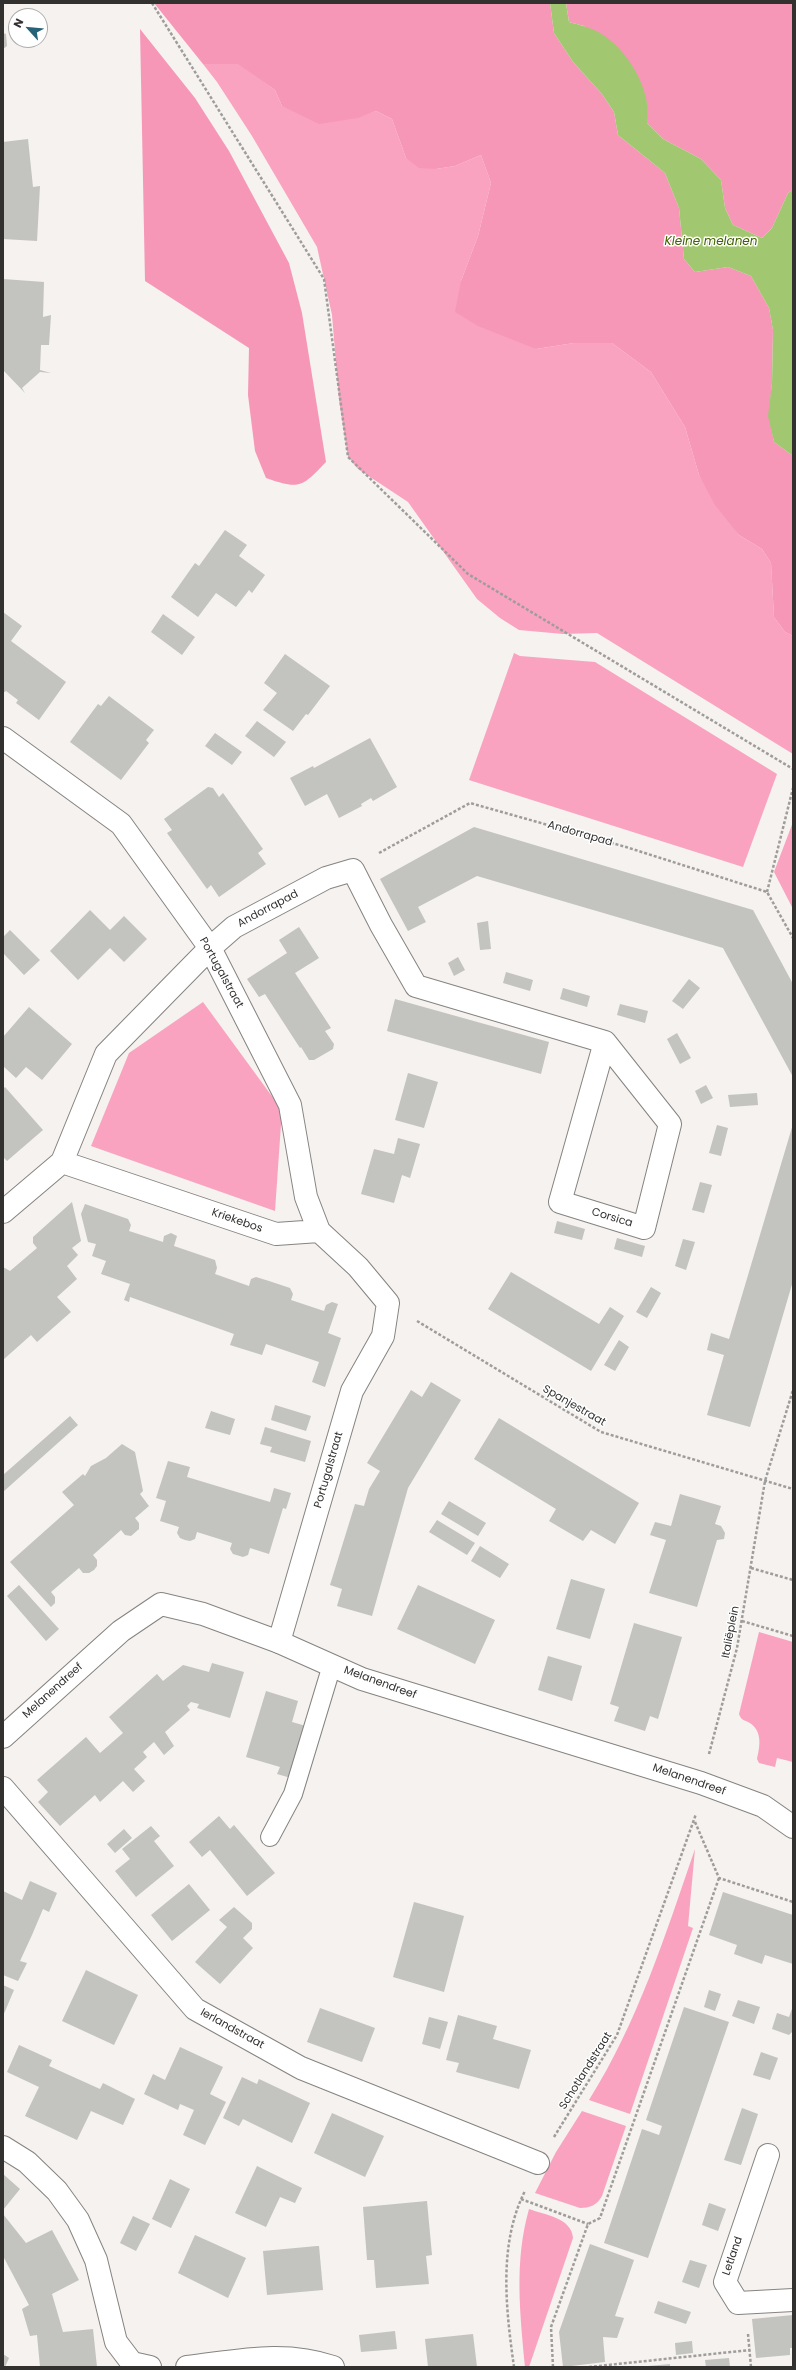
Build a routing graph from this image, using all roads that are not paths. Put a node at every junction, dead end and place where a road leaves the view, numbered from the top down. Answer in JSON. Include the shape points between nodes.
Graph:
{"nodes":[{"id":1,"x":3,"y":738,"type":"edge"},
{"id":2,"x":210,"y":948,"type":"junction"},
{"id":3,"x":606,"y":1042,"type":"junction"},
{"id":4,"x":62,"y":1162,"type":"junction"},
{"id":5,"x":3,"y":1212,"type":"edge"},
{"id":6,"x":319,"y":1231,"type":"junction"},
{"id":7,"x":280,"y":1642,"type":"junction"},
{"id":8,"x":332,"y":1665,"type":"junction"},
{"id":9,"x":3,"y":1737,"type":"edge"},
{"id":10,"x":3,"y":1788,"type":"edge"},
{"id":11,"x":793,"y":1827,"type":"edge"},
{"id":12,"x":270,"y":1837,"type":"dead end"},
{"id":13,"x":3,"y":2147,"type":"edge"},
{"id":14,"x":768,"y":2154,"type":"dead end"},
{"id":15,"x":538,"y":2162,"type":"road end"},
{"id":16,"x":793,"y":2300,"type":"edge"},
{"id":17,"x":150,"y":2367,"type":"edge"},
{"id":18,"x":187,"y":2367,"type":"edge"},
{"id":19,"x":333,"y":2367,"type":"edge"}],
"edges":[{"from":1,"to":2,"type":"street","name":"Portugalstraat","via":[[122,824]]},
{"from":2,"to":3,"type":"street","name":"Andorrapad","via":[[234,927],[326,878],[353,870],[416,986]]},
{"from":2,"to":4,"type":"street","via":[[106,1054]]},
{"from":2,"to":6,"type":"street","name":"Portugalstraat","via":[[290,1105],[306,1197]]},
{"from":3,"to":3,"type":"street","name":"Corsica","via":[[560,1202],[644,1228],[670,1124]]},
{"from":4,"to":5,"type":"street"},
{"from":4,"to":6,"type":"street","name":"Kriekebos","via":[[276,1234]]},
{"from":6,"to":7,"type":"street","name":"Portugalstraat","via":[[358,1267],[388,1303],[382,1336],[352,1391]]},
{"from":7,"to":8,"type":"street","name":"Melanendreef"},
{"from":7,"to":9,"type":"street","name":"Melanendreef","via":[[203,1614],[161,1604],[120,1631]]},
{"from":8,"to":11,"type":"street","name":"Melanendreef","via":[[362,1679],[701,1783],[763,1806]]},
{"from":8,"to":12,"type":"lane","via":[[294,1794]]},
{"from":10,"to":15,"type":"street","name":"Ierlandstraat","via":[[195,2009],[302,2068]]},
{"from":13,"to":17,"type":"street","via":[[27,2162],[57,2192],[78,2220],[96,2260],[116,2342],[132,2363]]},
{"from":14,"to":16,"type":"street","name":"Letland","via":[[725,2282],[738,2304]]},
{"from":18,"to":19,"type":"street","via":[[278,2357],[311,2360]]}]}
